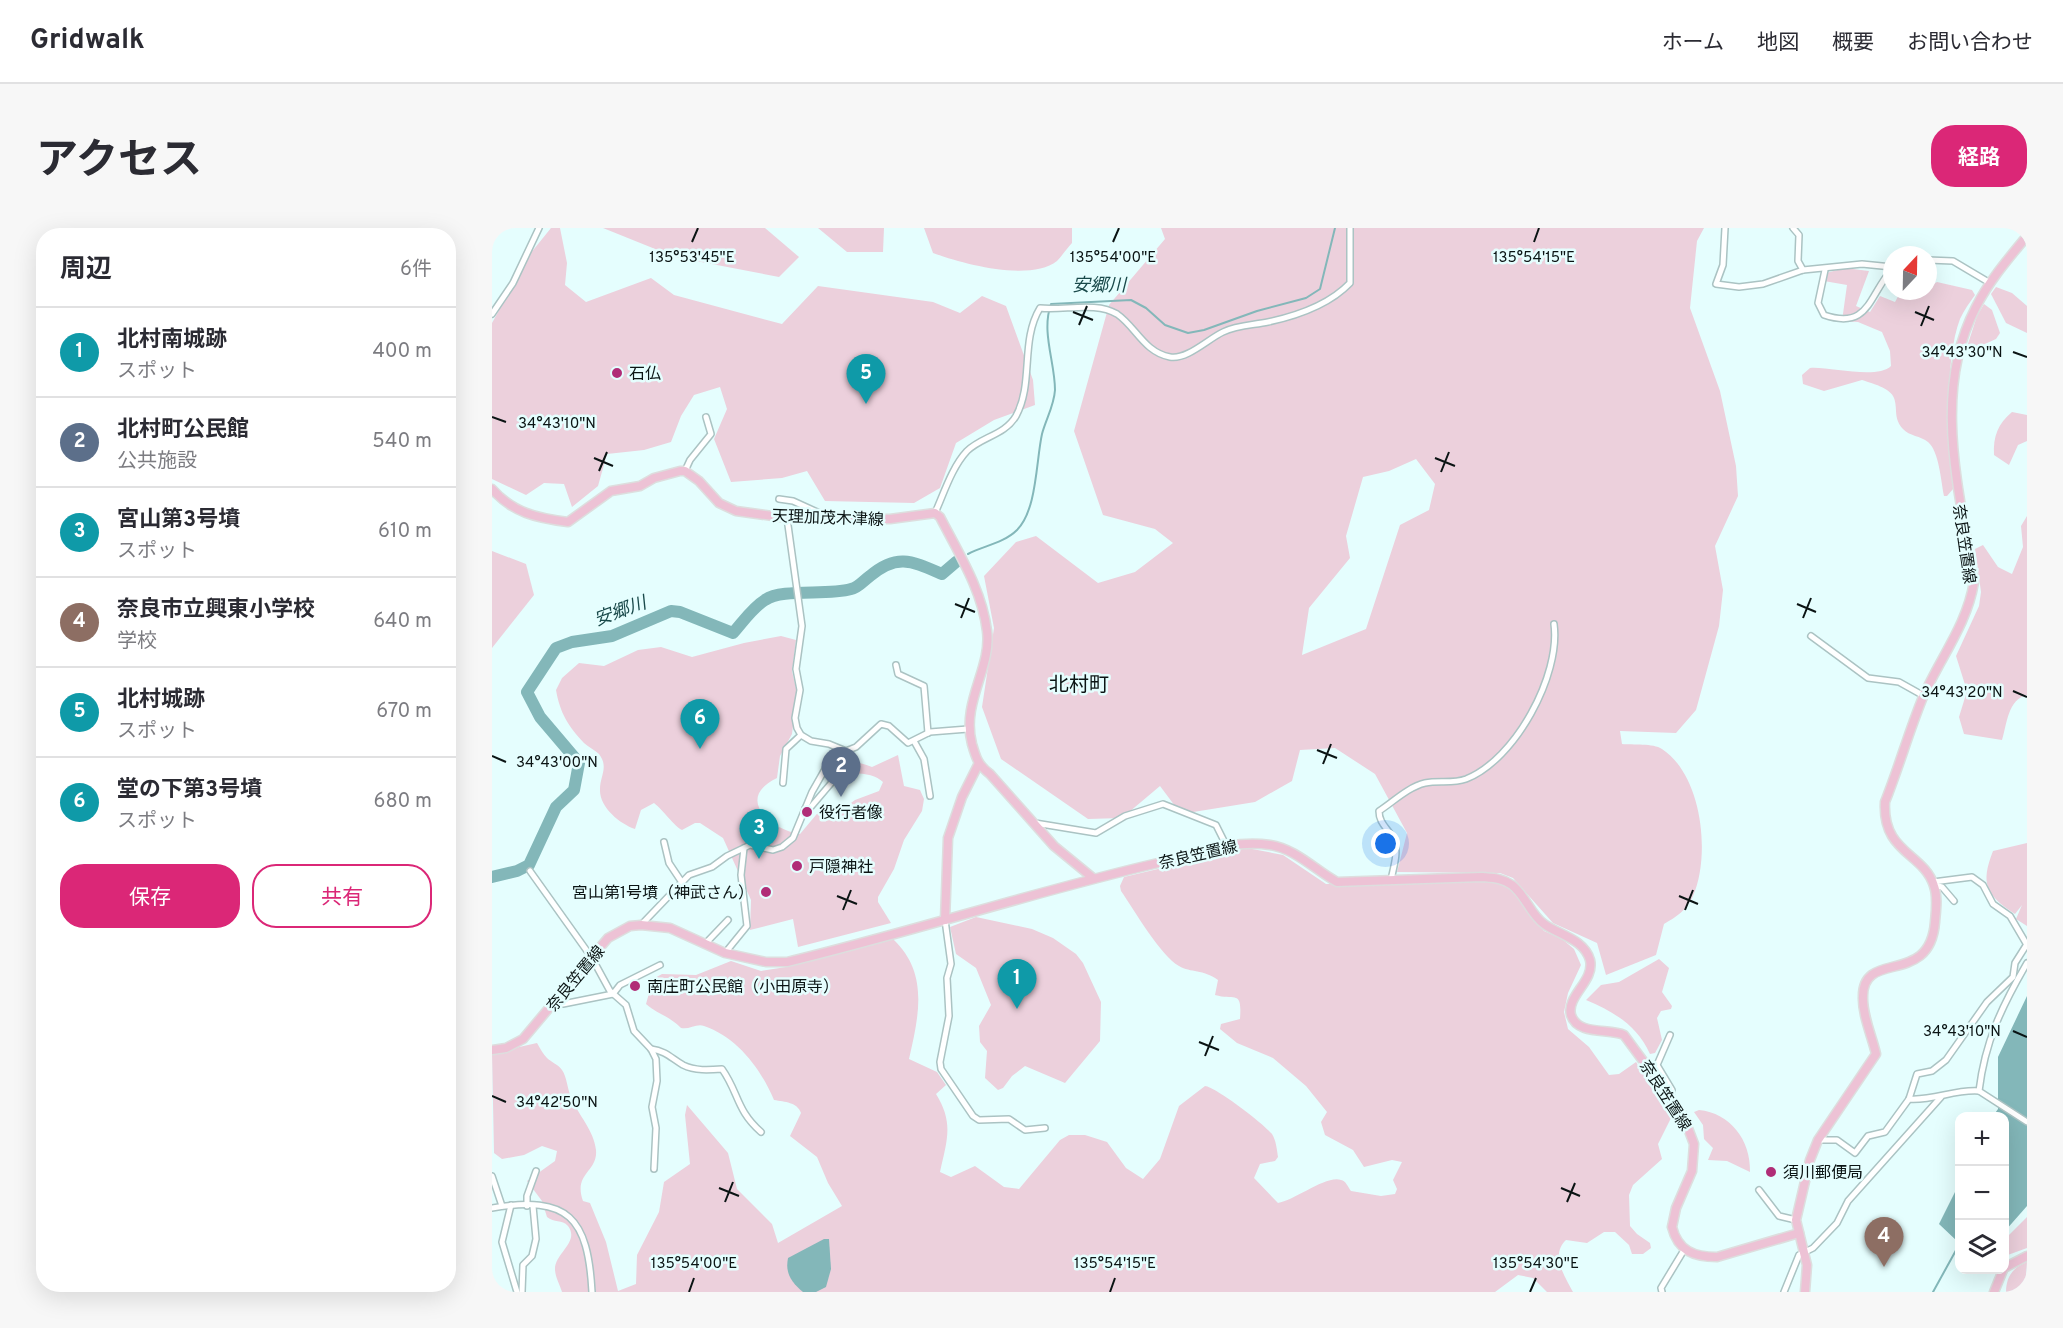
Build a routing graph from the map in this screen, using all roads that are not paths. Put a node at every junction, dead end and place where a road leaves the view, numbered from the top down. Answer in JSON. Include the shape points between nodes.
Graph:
{"nodes":[{"id":1,"x":539,"y":228,"type":"edge"},
{"id":2,"x":1350,"y":228,"type":"edge"},
{"id":3,"x":1725,"y":228,"type":"edge"},
{"id":4,"x":1793,"y":228,"type":"edge"},
{"id":5,"x":2027,"y":236,"type":"edge"},
{"id":6,"x":1937,"y":260,"type":"edge"},
{"id":7,"x":1883,"y":267,"type":"edge"},
{"id":8,"x":1803,"y":270,"type":"junction"},
{"id":9,"x":1825,"y":270,"type":"junction"},
{"id":10,"x":1883,"y":281,"type":"edge"},
{"id":11,"x":1990,"y":283,"type":"junction"},
{"id":12,"x":492,"y":314,"type":"edge"},
{"id":13,"x":706,"y":417,"type":"dead end"},
{"id":14,"x":685,"y":471,"type":"junction"},
{"id":15,"x":492,"y":489,"type":"edge"},
{"id":16,"x":780,"y":499,"type":"dead end"},
{"id":17,"x":935,"y":513,"type":"junction"},
{"id":18,"x":787,"y":518,"type":"junction"},
{"id":19,"x":830,"y":518,"type":"junction"},
{"id":20,"x":1554,"y":624,"type":"dead end"},
{"id":21,"x":1811,"y":636,"type":"dead end"},
{"id":22,"x":896,"y":665,"type":"dead end"},
{"id":23,"x":1924,"y":696,"type":"junction"},
{"id":24,"x":968,"y":729,"type":"junction"},
{"id":25,"x":928,"y":733,"type":"junction"},
{"id":26,"x":801,"y":735,"type":"junction"},
{"id":27,"x":914,"y":741,"type":"junction"},
{"id":28,"x":837,"y":748,"type":"junction"},
{"id":29,"x":978,"y":765,"type":"junction"},
{"id":30,"x":833,"y":781,"type":"dead end"},
{"id":31,"x":783,"y":783,"type":"dead end"},
{"id":32,"x":930,"y":796,"type":"dead end"},
{"id":33,"x":805,"y":809,"type":"junction"},
{"id":34,"x":1033,"y":823,"type":"junction"},
{"id":35,"x":664,"y":842,"type":"dead end"},
{"id":36,"x":1227,"y":845,"type":"junction"},
{"id":37,"x":744,"y":848,"type":"junction"},
{"id":38,"x":530,"y":871,"type":"dead end"},
{"id":39,"x":1093,"y":878,"type":"junction"},
{"id":40,"x":1391,"y":880,"type":"junction"},
{"id":41,"x":681,"y":881,"type":"junction"},
{"id":42,"x":1933,"y":884,"type":"junction"},
{"id":43,"x":1954,"y":901,"type":"dead end"},
{"id":44,"x":728,"y":920,"type":"dead end"},
{"id":45,"x":945,"y":920,"type":"junction"},
{"id":46,"x":641,"y":925,"type":"junction"},
{"id":47,"x":705,"y":944,"type":"junction"},
{"id":48,"x":2027,"y":945,"type":"edge"},
{"id":49,"x":725,"y":953,"type":"junction"},
{"id":50,"x":592,"y":958,"type":"junction"},
{"id":51,"x":2027,"y":963,"type":"edge"},
{"id":52,"x":660,"y":965,"type":"dead end"},
{"id":53,"x":613,"y":994,"type":"junction"},
{"id":54,"x":557,"y":999,"type":"junction"},
{"id":55,"x":1670,"y":1035,"type":"dead end"},
{"id":56,"x":651,"y":1049,"type":"junction"},
{"id":57,"x":492,"y":1050,"type":"edge"},
{"id":58,"x":1979,"y":1091,"type":"junction"},
{"id":59,"x":1941,"y":1096,"type":"junction"},
{"id":60,"x":1671,"y":1098,"type":"junction"},
{"id":61,"x":1909,"y":1099,"type":"junction"},
{"id":62,"x":2027,"y":1122,"type":"edge"},
{"id":63,"x":1045,"y":1128,"type":"dead end"},
{"id":64,"x":761,"y":1132,"type":"dead end"},
{"id":65,"x":1818,"y":1140,"type":"junction"},
{"id":66,"x":654,"y":1168,"type":"dead end"},
{"id":67,"x":536,"y":1171,"type":"dead end"},
{"id":68,"x":492,"y":1176,"type":"edge"},
{"id":69,"x":1759,"y":1190,"type":"dead end"},
{"id":70,"x":511,"y":1205,"type":"junction"},
{"id":71,"x":502,"y":1206,"type":"junction"},
{"id":72,"x":530,"y":1206,"type":"junction"},
{"id":73,"x":492,"y":1208,"type":"edge"},
{"id":74,"x":1796,"y":1220,"type":"junction"},
{"id":75,"x":1799,"y":1233,"type":"junction"},
{"id":76,"x":1684,"y":1250,"type":"junction"},
{"id":77,"x":1805,"y":1251,"type":"junction"},
{"id":78,"x":2027,"y":1256,"type":"edge"},
{"id":79,"x":2009,"y":1266,"type":"edge"},
{"id":80,"x":2002,"y":1274,"type":"edge"},
{"id":81,"x":517,"y":1292,"type":"edge"},
{"id":82,"x":522,"y":1292,"type":"edge"},
{"id":83,"x":592,"y":1292,"type":"edge"},
{"id":84,"x":1662,"y":1292,"type":"edge"},
{"id":85,"x":1784,"y":1292,"type":"edge"},
{"id":86,"x":1805,"y":1292,"type":"edge"},
{"id":87,"x":1994,"y":1292,"type":"edge"}],
"edges":[{"from":1,"to":12,"type":"street","via":[[513,283]]},
{"from":2,"to":17,"type":"street","via":[[1350,283],[1343,290],[1294,315],[1226,330],[1183,356],[1157,352],[1116,314],[1103,309],[1040,308],[1034,318],[1022,400],[1015,418],[968,450]]},
{"from":3,"to":8,"type":"street","via":[[1723,265],[1716,284],[1751,286]]},
{"from":4,"to":8,"type":"street","via":[[1799,235],[1798,261]]},
{"from":5,"to":11,"type":"main road","name":"奈良笠置線"},
{"from":6,"to":11,"type":"street","via":[[1953,261]]},
{"from":7,"to":9,"type":"street","via":[[1862,264]]},
{"from":8,"to":9,"type":"street"},
{"from":9,"to":10,"type":"street","via":[[1818,303],[1824,315],[1850,320],[1863,314]]},
{"from":11,"to":23,"type":"main road","name":"奈良笠置線","via":[[1964,333],[1953,382],[1955,469],[1974,582],[1958,631]]},
{"from":13,"to":14,"type":"street","via":[[711,434]]},
{"from":14,"to":15,"type":"main road","via":[[611,491],[568,522],[528,515],[512,508]]},
{"from":14,"to":18,"type":"main road","name":"天理加茂木津線","via":[[727,509]]},
{"from":16,"to":19,"type":"street"},
{"from":17,"to":19,"type":"main road","name":"天理加茂木津線","via":[[890,519]]},
{"from":17,"to":24,"type":"main road","via":[[976,588],[988,635]]},
{"from":18,"to":19,"type":"main road","name":"天理加茂木津線"},
{"from":18,"to":26,"type":"street","via":[[802,626],[795,718]]},
{"from":20,"to":40,"type":"street","via":[[1551,663],[1516,740],[1467,779],[1414,786],[1379,812],[1379,821],[1396,848]]},
{"from":21,"to":23,"type":"street","via":[[1868,678],[1899,682]]},
{"from":22,"to":25,"type":"street","via":[[898,674],[924,686]]},
{"from":23,"to":42,"type":"main road","name":"奈良笠置線","via":[[1884,814],[1891,836]]},
{"from":24,"to":25,"type":"street"},
{"from":24,"to":29,"type":"main road"},
{"from":25,"to":27,"type":"street"},
{"from":26,"to":28,"type":"street"},
{"from":26,"to":31,"type":"street","via":[[786,749]]},
{"from":27,"to":28,"type":"street","via":[[908,743],[884,723],[856,747]]},
{"from":27,"to":32,"type":"street","via":[[924,759]]},
{"from":28,"to":33,"type":"street"},
{"from":29,"to":34,"type":"main road"},
{"from":29,"to":45,"type":"main road","via":[[948,838]]},
{"from":30,"to":33,"type":"street"},
{"from":33,"to":37,"type":"street","via":[[793,838],[782,847]]},
{"from":34,"to":36,"type":"street","via":[[1096,833],[1125,816],[1163,804],[1216,825]]},
{"from":34,"to":39,"type":"main road"},
{"from":35,"to":41,"type":"street","via":[[669,863]]},
{"from":36,"to":39,"type":"main road","name":"奈良笠置線"},
{"from":36,"to":40,"type":"main road","name":"奈良笠置線","via":[[1271,845],[1297,855],[1337,882]]},
{"from":37,"to":41,"type":"street"},
{"from":37,"to":49,"type":"street","via":[[741,875],[747,926]]},
{"from":38,"to":50,"type":"street"},
{"from":39,"to":45,"type":"main road","name":"奈良笠置線"},
{"from":40,"to":60,"type":"main road","name":"奈良笠置線","via":[[1482,877],[1500,878],[1513,886],[1544,924],[1571,938],[1590,960],[1587,978],[1572,1007],[1575,1022],[1590,1030],[1624,1035]]},
{"from":41,"to":46,"type":"street"},
{"from":42,"to":43,"type":"street","via":[[1942,887]]},
{"from":42,"to":48,"type":"street","via":[[1972,876],[1983,885],[1993,904],[2010,916]]},
{"from":42,"to":65,"type":"main road","via":[[1935,926],[1925,951],[1905,965],[1873,973],[1866,984],[1863,995],[1876,1054]]},
{"from":44,"to":47,"type":"street"},
{"from":45,"to":49,"type":"main road","name":"奈良笠置線","via":[[787,962],[766,962]]},
{"from":45,"to":63,"type":"street","via":[[951,964],[941,1069],[979,1120],[1009,1119],[1025,1130]]},
{"from":46,"to":47,"type":"main road","name":"奈良笠置線","via":[[670,928]]},
{"from":46,"to":50,"type":"main road","name":"奈良笠置線","via":[[630,926],[608,938]]},
{"from":47,"to":49,"type":"main road","name":"奈良笠置線"},
{"from":48,"to":61,"type":"street","via":[[2015,963],[2013,977],[1987,1002],[1946,1060],[1932,1071],[1917,1074]]},
{"from":50,"to":53,"type":"street"},
{"from":50,"to":54,"type":"main road","name":"奈良笠置線"},
{"from":51,"to":58,"type":"street","via":[[1989,1036]]},
{"from":52,"to":53,"type":"street","via":[[620,985]]},
{"from":53,"to":54,"type":"street","via":[[562,1004]]},
{"from":53,"to":56,"type":"street","via":[[626,1005],[634,1031]]},
{"from":54,"to":57,"type":"main road","name":"奈良笠置線","via":[[523,1039]]},
{"from":55,"to":60,"type":"street","via":[[1657,1065],[1672,1090]]},
{"from":56,"to":64,"type":"street","via":[[703,1071],[722,1069],[731,1081],[742,1113]]},
{"from":56,"to":66,"type":"street","via":[[657,1068],[652,1107],[656,1128]]},
{"from":58,"to":59,"type":"street","via":[[1963,1090]]},
{"from":58,"to":62,"type":"street"},
{"from":59,"to":61,"type":"street"},
{"from":59,"to":77,"type":"street","via":[[1848,1201],[1837,1223],[1813,1248]]},
{"from":60,"to":76,"type":"main road","name":"奈良笠置線","via":[[1690,1129],[1694,1144],[1692,1171],[1672,1227]]},
{"from":61,"to":65,"type":"street","via":[[1885,1132],[1868,1136],[1855,1153],[1837,1140]]},
{"from":65,"to":74,"type":"main road"},
{"from":67,"to":72,"type":"street","via":[[527,1196]]},
{"from":68,"to":71,"type":"street"},
{"from":69,"to":74,"type":"street","via":[[1779,1216]]},
{"from":70,"to":71,"type":"street"},
{"from":70,"to":72,"type":"street"},
{"from":70,"to":81,"type":"street","via":[[502,1242]]},
{"from":71,"to":73,"type":"street"},
{"from":72,"to":82,"type":"street","via":[[536,1239],[532,1256],[523,1265]]},
{"from":72,"to":83,"type":"street","via":[[557,1209],[572,1217],[590,1258]]},
{"from":74,"to":75,"type":"main road"},
{"from":75,"to":76,"type":"main road","via":[[1717,1257]]},
{"from":75,"to":77,"type":"main road"},
{"from":76,"to":84,"type":"street"},
{"from":77,"to":85,"type":"street","via":[[1799,1255]]},
{"from":77,"to":86,"type":"main road"},
{"from":78,"to":79,"type":"main road"},
{"from":80,"to":87,"type":"main road"}]}
